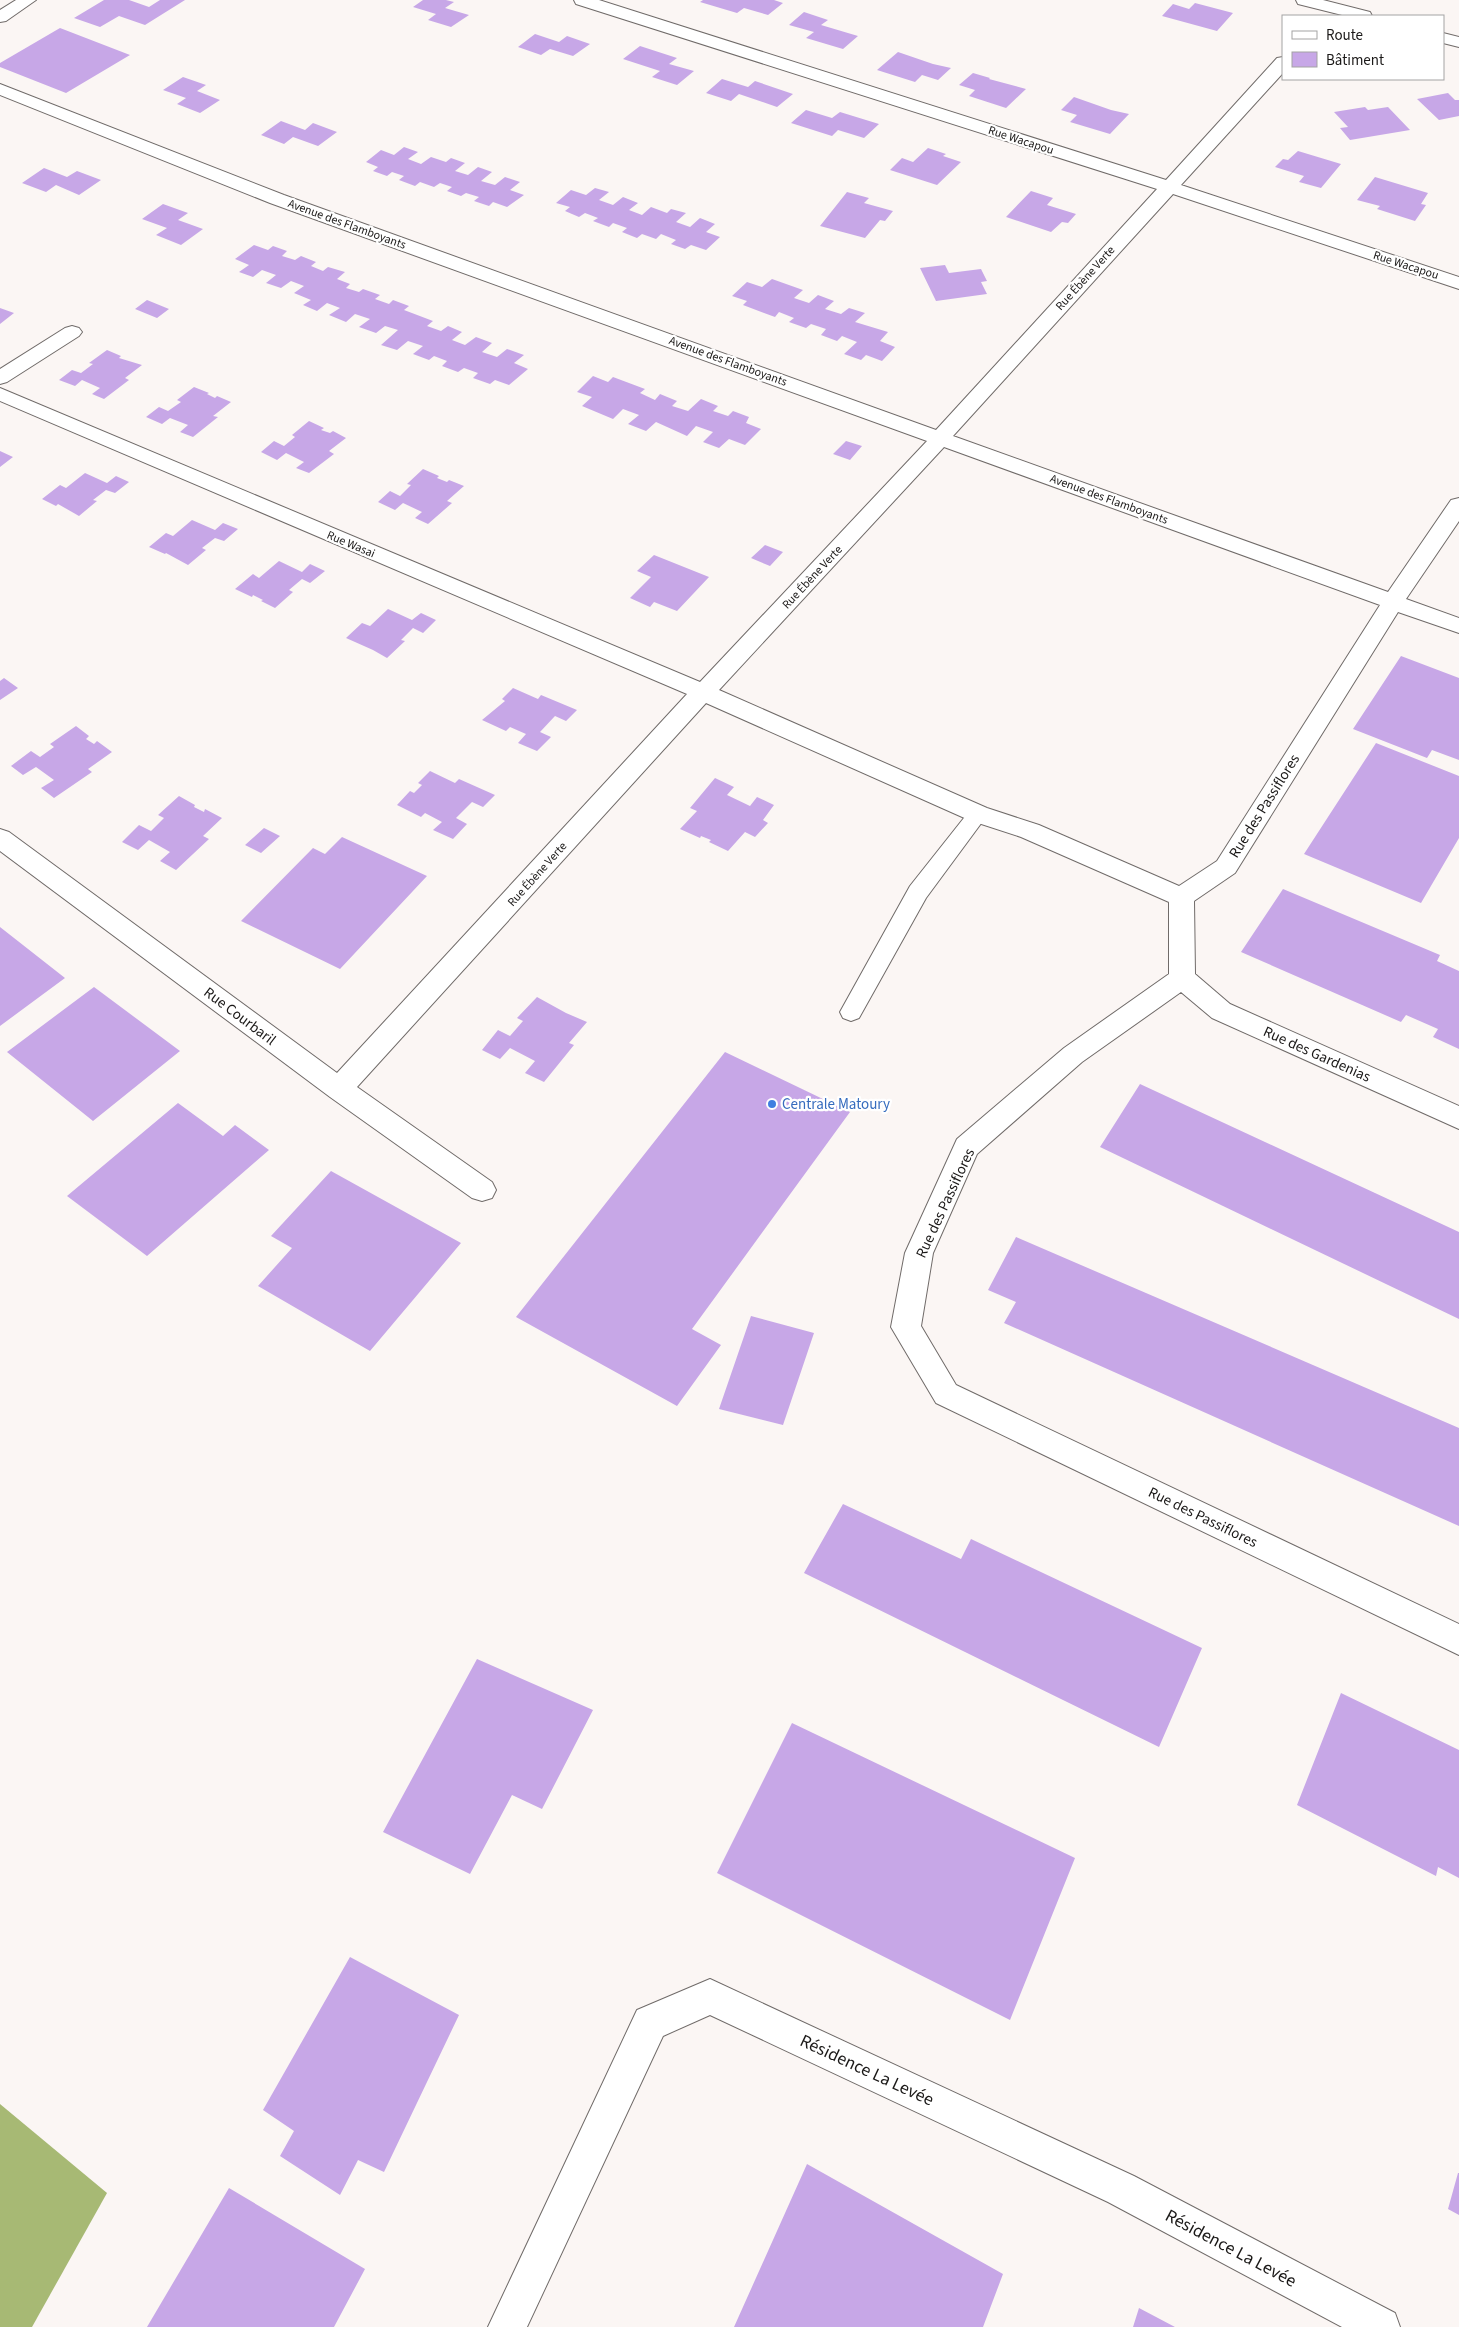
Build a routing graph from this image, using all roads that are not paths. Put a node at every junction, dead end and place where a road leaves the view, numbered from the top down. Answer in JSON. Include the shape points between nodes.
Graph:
{"nodes":[{"id":1,"x":28,"y":0,"type":"edge"},
{"id":2,"x":582,"y":0,"type":"edge"},
{"id":3,"x":1304,"y":0,"type":"edge"},
{"id":4,"x":1334,"y":8,"type":"edge"},
{"id":5,"x":1360,"y":15,"type":"edge"},
{"id":6,"x":0,"y":17,"type":"edge"},
{"id":7,"x":1444,"y":38,"type":"edge"},
{"id":8,"x":1459,"y":42,"type":"edge"},
{"id":9,"x":1282,"y":63,"type":"edge"},
{"id":10,"x":0,"y":89,"type":"edge"},
{"id":11,"x":1170,"y":187,"type":"junction"},
{"id":12,"x":1459,"y":283,"type":"edge"},
{"id":13,"x":72,"y":332,"type":"dead end"},
{"id":14,"x":0,"y":378,"type":"edge"},
{"id":15,"x":0,"y":394,"type":"edge"},
{"id":16,"x":940,"y":438,"type":"junction"},
{"id":17,"x":1459,"y":505,"type":"edge"},
{"id":18,"x":1393,"y":602,"type":"junction"},
{"id":19,"x":1459,"y":626,"type":"edge"},
{"id":20,"x":704,"y":692,"type":"junction"},
{"id":21,"x":978,"y":814,"type":"junction"},
{"id":22,"x":0,"y":838,"type":"edge"},
{"id":23,"x":1182,"y":897,"type":"junction"},
{"id":24,"x":1182,"y":978,"type":"junction"},
{"id":25,"x":852,"y":1012,"type":"dead end"},
{"id":26,"x":339,"y":1089,"type":"junction"},
{"id":27,"x":1459,"y":1118,"type":"edge"},
{"id":28,"x":482,"y":1190,"type":"dead end"},
{"id":29,"x":1459,"y":1640,"type":"edge"},
{"id":30,"x":506,"y":2327,"type":"edge"},
{"id":31,"x":1381,"y":2327,"type":"edge"}],
"edges":[{"from":1,"to":6,"type":"street"},
{"from":2,"to":11,"type":"street","name":"Rue Wacapou"},
{"from":3,"to":4,"type":"street"},
{"from":4,"to":5,"type":"street"},
{"from":7,"to":8,"type":"street"},
{"from":9,"to":11,"type":"street","name":"Rue Ébène Verte"},
{"from":10,"to":16,"type":"street","name":"Avenue des Flamboyants","via":[[277,199]]},
{"from":11,"to":12,"type":"street","name":"Rue Wacapou"},
{"from":11,"to":16,"type":"street","name":"Rue Ébène Verte"},
{"from":13,"to":14,"type":"street"},
{"from":15,"to":20,"type":"street","name":"Rue Wasai"},
{"from":16,"to":18,"type":"street","name":"Avenue des Flamboyants"},
{"from":16,"to":20,"type":"street","name":"Rue Ébène Verte"},
{"from":17,"to":18,"type":"street","name":"Rue des Passiflores"},
{"from":18,"to":19,"type":"street","name":"Avenue des Flamboyants"},
{"from":18,"to":23,"type":"street","name":"Rue des Passiflores","via":[[1226,867]]},
{"from":20,"to":21,"type":"street","name":"Rue Wasai"},
{"from":20,"to":26,"type":"street","name":"Rue Ébène Verte"},
{"from":21,"to":23,"type":"street","name":"Rue Wasai","via":[[1030,830]]},
{"from":21,"to":25,"type":"lane","via":[[918,892]]},
{"from":22,"to":26,"type":"street","name":"Rue Courbaril"},
{"from":23,"to":24,"type":"street"},
{"from":24,"to":27,"type":"street","name":"Rue des Gardenias","via":[[1221,1011]]},
{"from":24,"to":29,"type":"street","name":"Rue des Passiflores","via":[[1073,1055],[967,1147],[919,1253],[906,1327],[946,1394]]},
{"from":26,"to":28,"type":"street","name":"Rue Courbaril"},
{"from":30,"to":31,"type":"street","name":"Résidence La Levée","via":[[650,2023],[710,1997],[1121,2189]]}]}
